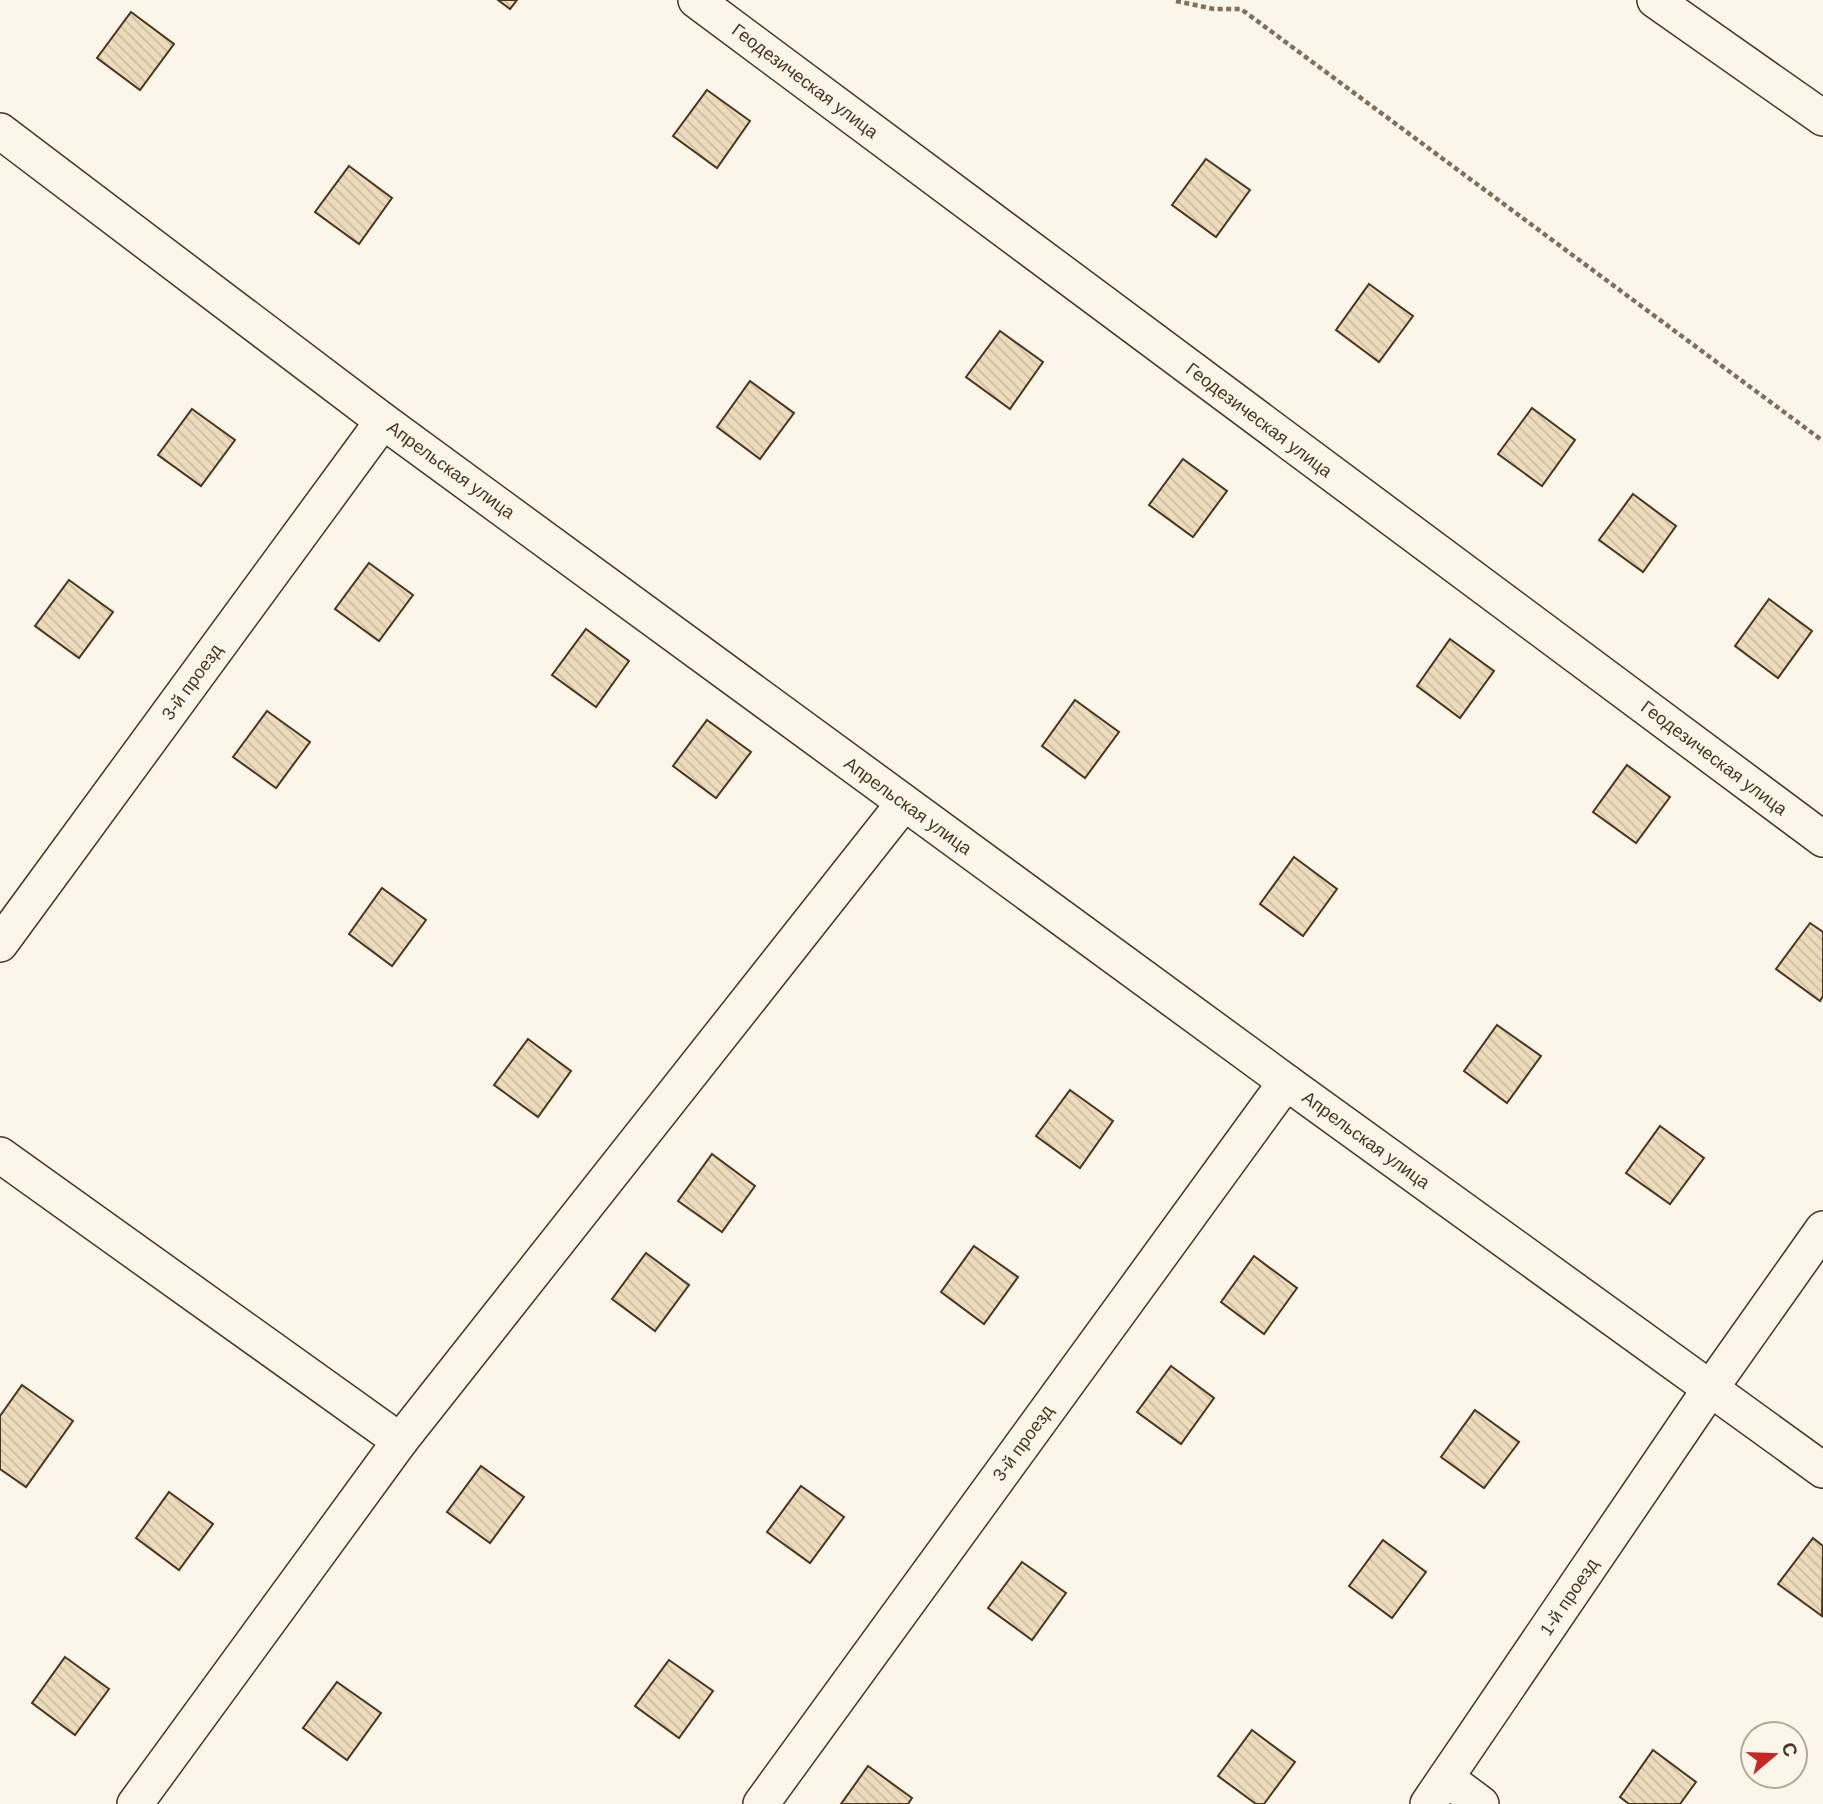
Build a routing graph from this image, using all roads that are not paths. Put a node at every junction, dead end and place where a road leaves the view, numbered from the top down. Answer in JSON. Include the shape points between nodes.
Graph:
{"nodes":[{"id":1,"x":696,"y":0,"type":"edge"},
{"id":2,"x":1655,"y":0,"type":"edge"},
{"id":3,"x":1823,"y":118,"type":"edge"},
{"id":4,"x":0,"y":131,"type":"edge"},
{"id":5,"x":383,"y":421,"type":"junction"},
{"id":6,"x":904,"y":803,"type":"junction"},
{"id":7,"x":1823,"y":839,"type":"edge"},
{"id":8,"x":0,"y":944,"type":"edge"},
{"id":9,"x":1286,"y":1082,"type":"junction"},
{"id":10,"x":0,"y":1155,"type":"edge"},
{"id":11,"x":1823,"y":1229,"type":"edge"},
{"id":12,"x":1710,"y":1389,"type":"junction"},
{"id":13,"x":400,"y":1441,"type":"junction"},
{"id":14,"x":1823,"y":1470,"type":"edge"},
{"id":15,"x":1437,"y":1791,"type":"edge"},
{"id":16,"x":135,"y":1804,"type":"edge"},
{"id":17,"x":761,"y":1804,"type":"edge"},
{"id":18,"x":1481,"y":1804,"type":"edge"}],
"edges":[{"from":1,"to":7,"type":"street","name":"Геодезическая улица"},
{"from":2,"to":3,"type":"street"},
{"from":4,"to":5,"type":"street","name":"Апрельская улица"},
{"from":5,"to":6,"type":"street","name":"Апрельская улица"},
{"from":5,"to":8,"type":"street","name":"3-й проезд"},
{"from":6,"to":9,"type":"street","name":"Апрельская улица"},
{"from":6,"to":13,"type":"street"},
{"from":9,"to":12,"type":"street","name":"Апрельская улица"},
{"from":9,"to":17,"type":"street","name":"3-й проезд"},
{"from":10,"to":13,"type":"street"},
{"from":11,"to":12,"type":"street","name":"1-й проезд"},
{"from":12,"to":14,"type":"street","name":"Апрельская улица"},
{"from":12,"to":15,"type":"street","name":"1-й проезд"},
{"from":13,"to":16,"type":"street"},
{"from":15,"to":18,"type":"street"}]}
